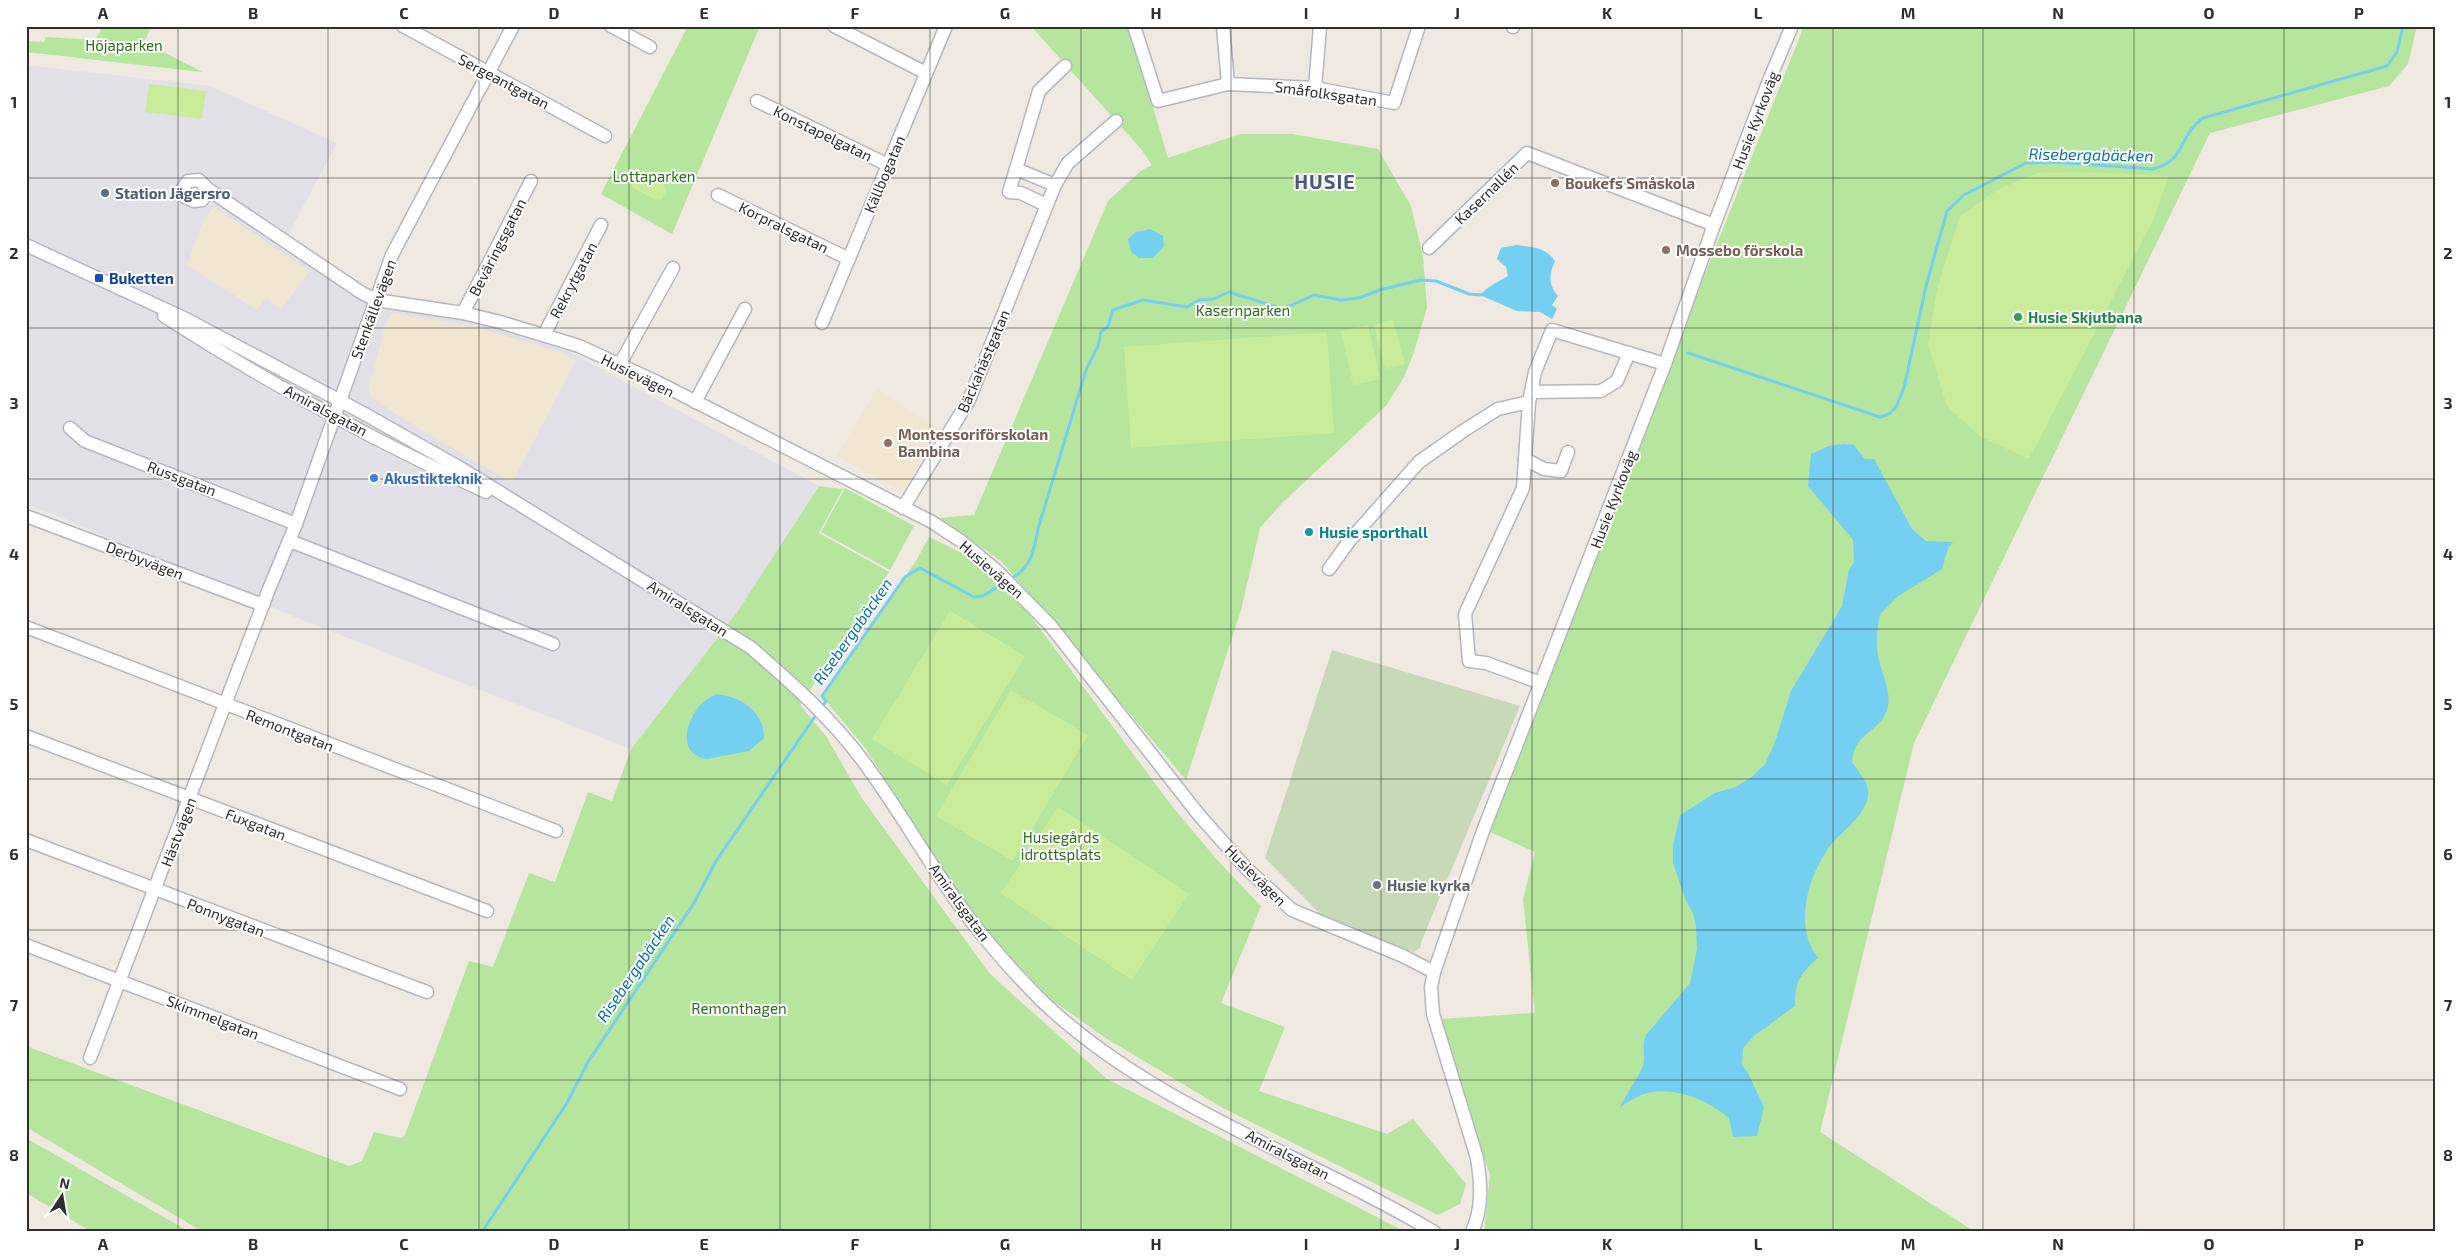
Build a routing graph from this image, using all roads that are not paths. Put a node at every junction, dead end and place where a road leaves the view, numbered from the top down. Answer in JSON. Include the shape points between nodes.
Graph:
{"nodes":[{"id":1,"x":403,"y":26,"type":"edge"},
{"id":2,"x":513,"y":26,"type":"edge"},
{"id":3,"x":611,"y":26,"type":"edge"},
{"id":4,"x":834,"y":26,"type":"edge"},
{"id":5,"x":946,"y":26,"type":"edge"},
{"id":6,"x":1134,"y":26,"type":"edge"},
{"id":7,"x":1223,"y":26,"type":"edge"},
{"id":8,"x":1320,"y":26,"type":"edge"},
{"id":9,"x":1419,"y":26,"type":"edge"},
{"id":10,"x":1792,"y":26,"type":"edge"},
{"id":11,"x":650,"y":47,"type":"dead end"},
{"id":12,"x":1066,"y":66,"type":"dead end"},
{"id":13,"x":926,"y":73,"type":"junction"},
{"id":14,"x":488,"y":74,"type":"junction"},
{"id":15,"x":1228,"y":84,"type":"junction"},
{"id":16,"x":1315,"y":88,"type":"junction"},
{"id":17,"x":757,"y":101,"type":"dead end"},
{"id":18,"x":1116,"y":121,"type":"dead end"},
{"id":19,"x":605,"y":136,"type":"dead end"},
{"id":20,"x":888,"y":165,"type":"junction"},
{"id":21,"x":1016,"y":170,"type":"junction"},
{"id":22,"x":530,"y":181,"type":"dead end"},
{"id":23,"x":1055,"y":185,"type":"junction"},
{"id":24,"x":209,"y":190,"type":"dead end"},
{"id":25,"x":718,"y":194,"type":"dead end"},
{"id":26,"x":1046,"y":205,"type":"junction"},
{"id":27,"x":601,"y":225,"type":"dead end"},
{"id":28,"x":1714,"y":225,"type":"junction"},
{"id":29,"x":26,"y":245,"type":"edge"},
{"id":30,"x":1429,"y":248,"type":"dead end"},
{"id":31,"x":849,"y":258,"type":"junction"},
{"id":32,"x":673,"y":268,"type":"dead end"},
{"id":33,"x":126,"y":291,"type":"junction"},
{"id":34,"x":376,"y":300,"type":"junction"},
{"id":35,"x":745,"y":309,"type":"dead end"},
{"id":36,"x":463,"y":314,"type":"junction"},
{"id":37,"x":822,"y":323,"type":"dead end"},
{"id":38,"x":544,"y":335,"type":"junction"},
{"id":39,"x":1629,"y":353,"type":"junction"},
{"id":40,"x":620,"y":364,"type":"junction"},
{"id":41,"x":1665,"y":364,"type":"junction"},
{"id":42,"x":1530,"y":397,"type":"junction"},
{"id":43,"x":341,"y":401,"type":"junction"},
{"id":44,"x":695,"y":402,"type":"junction"},
{"id":45,"x":335,"y":416,"type":"junction"},
{"id":46,"x":70,"y":428,"type":"dead end"},
{"id":47,"x":1568,"y":452,"type":"dead end"},
{"id":48,"x":1525,"y":459,"type":"junction"},
{"id":49,"x":904,"y":508,"type":"junction"},
{"id":50,"x":534,"y":513,"type":"junction"},
{"id":51,"x":26,"y":516,"type":"edge"},
{"id":52,"x":296,"y":524,"type":"junction"},
{"id":53,"x":290,"y":541,"type":"junction"},
{"id":54,"x":1329,"y":569,"type":"dead end"},
{"id":55,"x":263,"y":605,"type":"junction"},
{"id":56,"x":26,"y":627,"type":"edge"},
{"id":57,"x":553,"y":644,"type":"dead end"},
{"id":58,"x":1542,"y":683,"type":"junction"},
{"id":59,"x":226,"y":706,"type":"junction"},
{"id":60,"x":26,"y":736,"type":"edge"},
{"id":61,"x":191,"y":799,"type":"junction"},
{"id":62,"x":556,"y":831,"type":"dead end"},
{"id":63,"x":26,"y":840,"type":"edge"},
{"id":64,"x":156,"y":890,"type":"junction"},
{"id":65,"x":487,"y":911,"type":"dead end"},
{"id":66,"x":26,"y":945,"type":"edge"},
{"id":67,"x":1434,"y":972,"type":"junction"},
{"id":68,"x":120,"y":980,"type":"junction"},
{"id":69,"x":427,"y":992,"type":"dead end"},
{"id":70,"x":90,"y":1058,"type":"dead end"},
{"id":71,"x":400,"y":1089,"type":"dead end"},
{"id":72,"x":1434,"y":1232,"type":"edge"},
{"id":73,"x":1472,"y":1232,"type":"edge"}],
"edges":[{"from":1,"to":14,"type":"street","name":"Sergeantgatan"},
{"from":2,"to":14,"type":"street","name":"Stenkällevägen"},
{"from":3,"to":11,"type":"street"},
{"from":4,"to":13,"type":"street"},
{"from":5,"to":13,"type":"street","name":"Källbogatan"},
{"from":6,"to":15,"type":"street","name":"Småfolksgatan","via":[[1158,101]]},
{"from":7,"to":15,"type":"street"},
{"from":8,"to":16,"type":"street"},
{"from":9,"to":16,"type":"street","name":"Småfolksgatan","via":[[1394,103]]},
{"from":10,"to":28,"type":"street","name":"Husie Kyrkoväg"},
{"from":12,"to":21,"type":"street","via":[[1039,91]]},
{"from":13,"to":20,"type":"street","name":"Källbogatan"},
{"from":14,"to":19,"type":"street","name":"Sergeantgatan"},
{"from":14,"to":34,"type":"street","name":"Stenkällevägen","via":[[400,239]]},
{"from":15,"to":16,"type":"street","name":"Småfolksgatan"},
{"from":17,"to":20,"type":"street","name":"Konstapelgatan"},
{"from":18,"to":23,"type":"street","name":"Bäckahästgatan","via":[[1068,163]]},
{"from":20,"to":31,"type":"street","name":"Källbogatan"},
{"from":21,"to":23,"type":"street"},
{"from":21,"to":26,"type":"street","via":[[1010,192],[1021,193]]},
{"from":22,"to":36,"type":"street","name":"Beväringsgatan"},
{"from":23,"to":26,"type":"street","name":"Bäckahästgatan"},
{"from":24,"to":34,"type":"street","name":"Husievägen","via":[[362,294]]},
{"from":25,"to":31,"type":"street","name":"Korpralsgatan"},
{"from":26,"to":49,"type":"street","name":"Bäckahästgatan","via":[[969,400]]},
{"from":27,"to":38,"type":"street","name":"Rekrytgatan"},
{"from":28,"to":30,"type":"street","name":"Kasernallén","via":[[1527,153]]},
{"from":28,"to":41,"type":"street","name":"Husie Kyrkoväg"},
{"from":29,"to":33,"type":"street","name":"Amiralsgatan"},
{"from":31,"to":37,"type":"street","name":"Källbogatan"},
{"from":32,"to":40,"type":"street"},
{"from":33,"to":43,"type":"street","name":"Amiralsgatan"},
{"from":33,"to":45,"type":"street","name":"Amiralsgatan","via":[[236,360]]},
{"from":34,"to":36,"type":"street","name":"Husievägen"},
{"from":34,"to":43,"type":"street","name":"Stenkällevägen"},
{"from":35,"to":44,"type":"street"},
{"from":36,"to":38,"type":"street","name":"Husievägen"},
{"from":38,"to":40,"type":"street","name":"Husievägen"},
{"from":39,"to":41,"type":"street"},
{"from":39,"to":42,"type":"street","via":[[1617,381],[1601,391]]},
{"from":39,"to":42,"type":"street","via":[[1552,330],[1535,372]]},
{"from":40,"to":44,"type":"street","name":"Husievägen"},
{"from":41,"to":58,"type":"street","name":"Husie Kyrkoväg"},
{"from":42,"to":48,"type":"street"},
{"from":42,"to":54,"type":"street","via":[[1498,409],[1419,462],[1350,540]]},
{"from":43,"to":45,"type":"street","name":"Stenkällevägen"},
{"from":43,"to":50,"type":"street","name":"Amiralsgatan"},
{"from":44,"to":49,"type":"street","name":"Husievägen"},
{"from":45,"to":50,"type":"street","name":"Amiralsgatan"},
{"from":45,"to":52,"type":"street","name":"Stenkällevägen"},
{"from":46,"to":52,"type":"street","name":"Russgatan","via":[[85,440]]},
{"from":47,"to":48,"type":"street","via":[[1561,471],[1544,469]]},
{"from":48,"to":58,"type":"street","via":[[1523,488],[1465,614],[1469,661],[1486,663]]},
{"from":49,"to":67,"type":"street","name":"Husievägen","via":[[961,541],[1019,592],[1050,625],[1182,795],[1251,873],[1292,910]]},
{"from":50,"to":72,"type":"street","name":"Amiralsgatan","via":[[750,647],[802,693],[863,761],[969,918],[1012,970],[1073,1028],[1105,1053],[1181,1101],[1382,1202]]},
{"from":51,"to":55,"type":"street","name":"Derbyvägen"},
{"from":52,"to":53,"type":"street","name":"Stenkällevägen"},
{"from":53,"to":55,"type":"street","name":"Stenkällevägen"},
{"from":53,"to":57,"type":"street"},
{"from":55,"to":59,"type":"street","name":"Hästvägen"},
{"from":56,"to":59,"type":"street","name":"Remontgatan"},
{"from":58,"to":67,"type":"street","name":"Husie Kyrkoväg","via":[[1483,831]]},
{"from":59,"to":61,"type":"street","name":"Hästvägen"},
{"from":59,"to":62,"type":"street","name":"Remontgatan"},
{"from":60,"to":61,"type":"street","name":"Fuxgatan"},
{"from":61,"to":64,"type":"street","name":"Hästvägen"},
{"from":61,"to":65,"type":"street","name":"Fuxgatan"},
{"from":63,"to":64,"type":"street","name":"Ponnygatan"},
{"from":64,"to":68,"type":"street","name":"Hästvägen"},
{"from":64,"to":69,"type":"street","name":"Ponnygatan"},
{"from":66,"to":68,"type":"street","name":"Skimmelgatan"},
{"from":67,"to":73,"type":"street","via":[[1431,988],[1433,1014],[1480,1174],[1479,1210]]},
{"from":68,"to":70,"type":"street","name":"Hästvägen"},
{"from":68,"to":71,"type":"street","name":"Skimmelgatan"}]}
